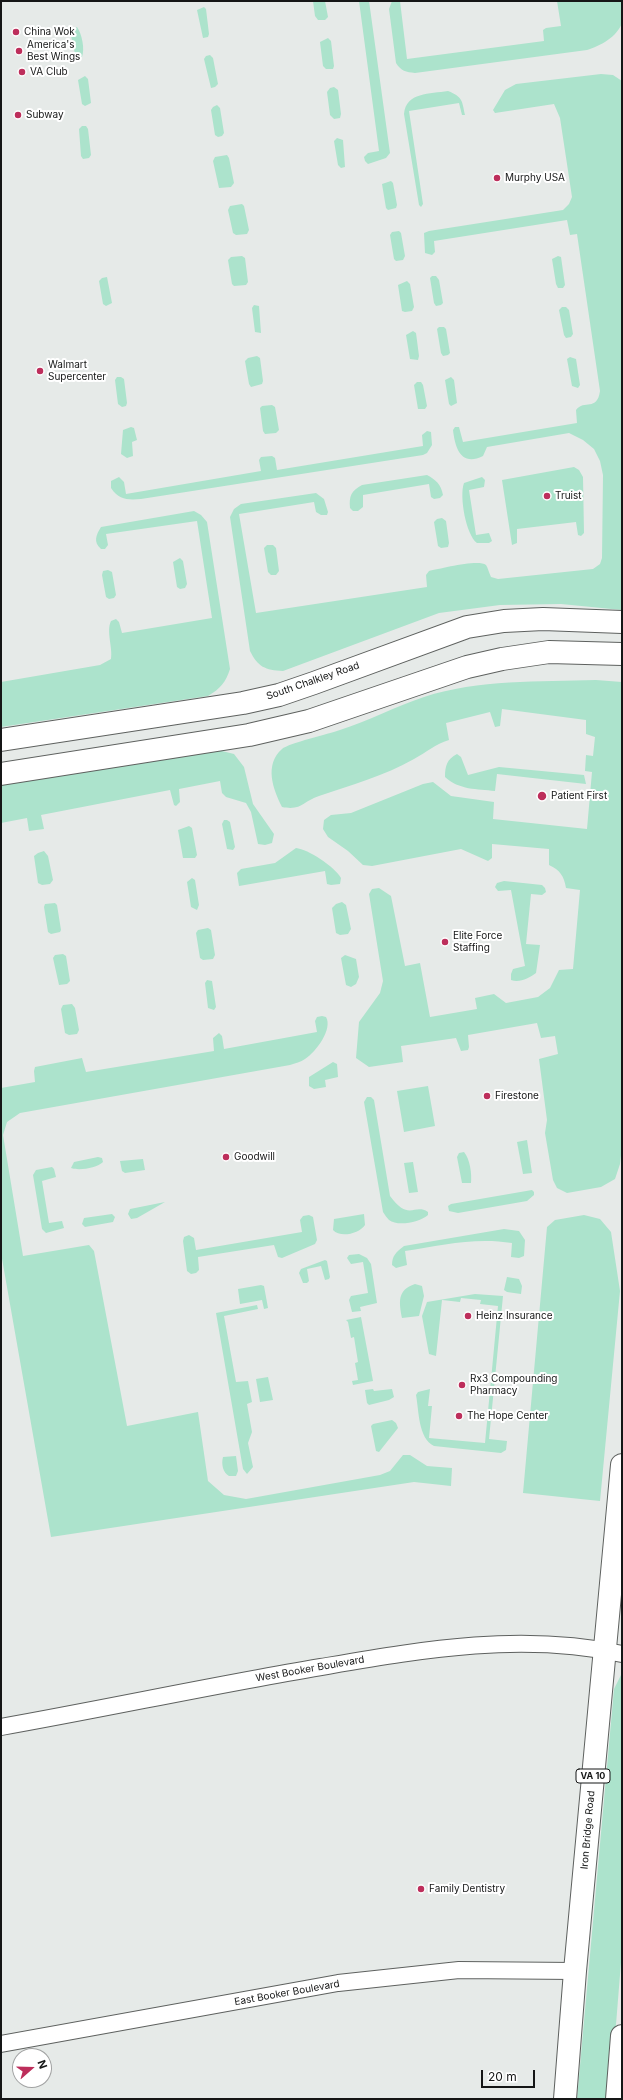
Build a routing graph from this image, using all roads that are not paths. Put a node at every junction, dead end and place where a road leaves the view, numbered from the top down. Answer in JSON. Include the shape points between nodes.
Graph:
{"nodes":[{"id":1,"x":622,"y":622,"type":"edge"},
{"id":2,"x":622,"y":654,"type":"edge"},
{"id":3,"x":1,"y":740,"type":"edge"},
{"id":4,"x":1,"y":774,"type":"edge"},
{"id":5,"x":622,"y":1466,"type":"edge"},
{"id":6,"x":614,"y":1652,"type":"edge"},
{"id":7,"x":1,"y":1727,"type":"edge"},
{"id":8,"x":575,"y":1971,"type":"junction"},
{"id":9,"x":622,"y":2036,"type":"edge"},
{"id":10,"x":1,"y":2044,"type":"edge"},
{"id":11,"x":565,"y":2099,"type":"edge"},
{"id":12,"x":617,"y":2099,"type":"edge"}],
"edges":[{"from":1,"to":3,"type":"street","name":"South Chalkley Road","via":[[543,619],[504,621],[467,627],[279,695],[243,703]]},
{"from":2,"to":4,"type":"street","via":[[549,652],[502,659],[467,667],[309,721],[249,735]]},
{"from":5,"to":6,"type":"street","name":"Iron Bridge Road","number":"VA 10"},
{"from":6,"to":7,"type":"street","name":"West Booker Boulevard","via":[[568,1644],[486,1644],[421,1650],[239,1681]]},
{"from":6,"to":8,"type":"street","name":"Iron Bridge Road","number":"VA 10"},
{"from":8,"to":10,"type":"street","name":"East Booker Boulevard","via":[[460,1970],[338,1983]]},
{"from":8,"to":11,"type":"street","name":"Iron Bridge Road","number":"VA 10"},
{"from":9,"to":12,"type":"street"}]}
